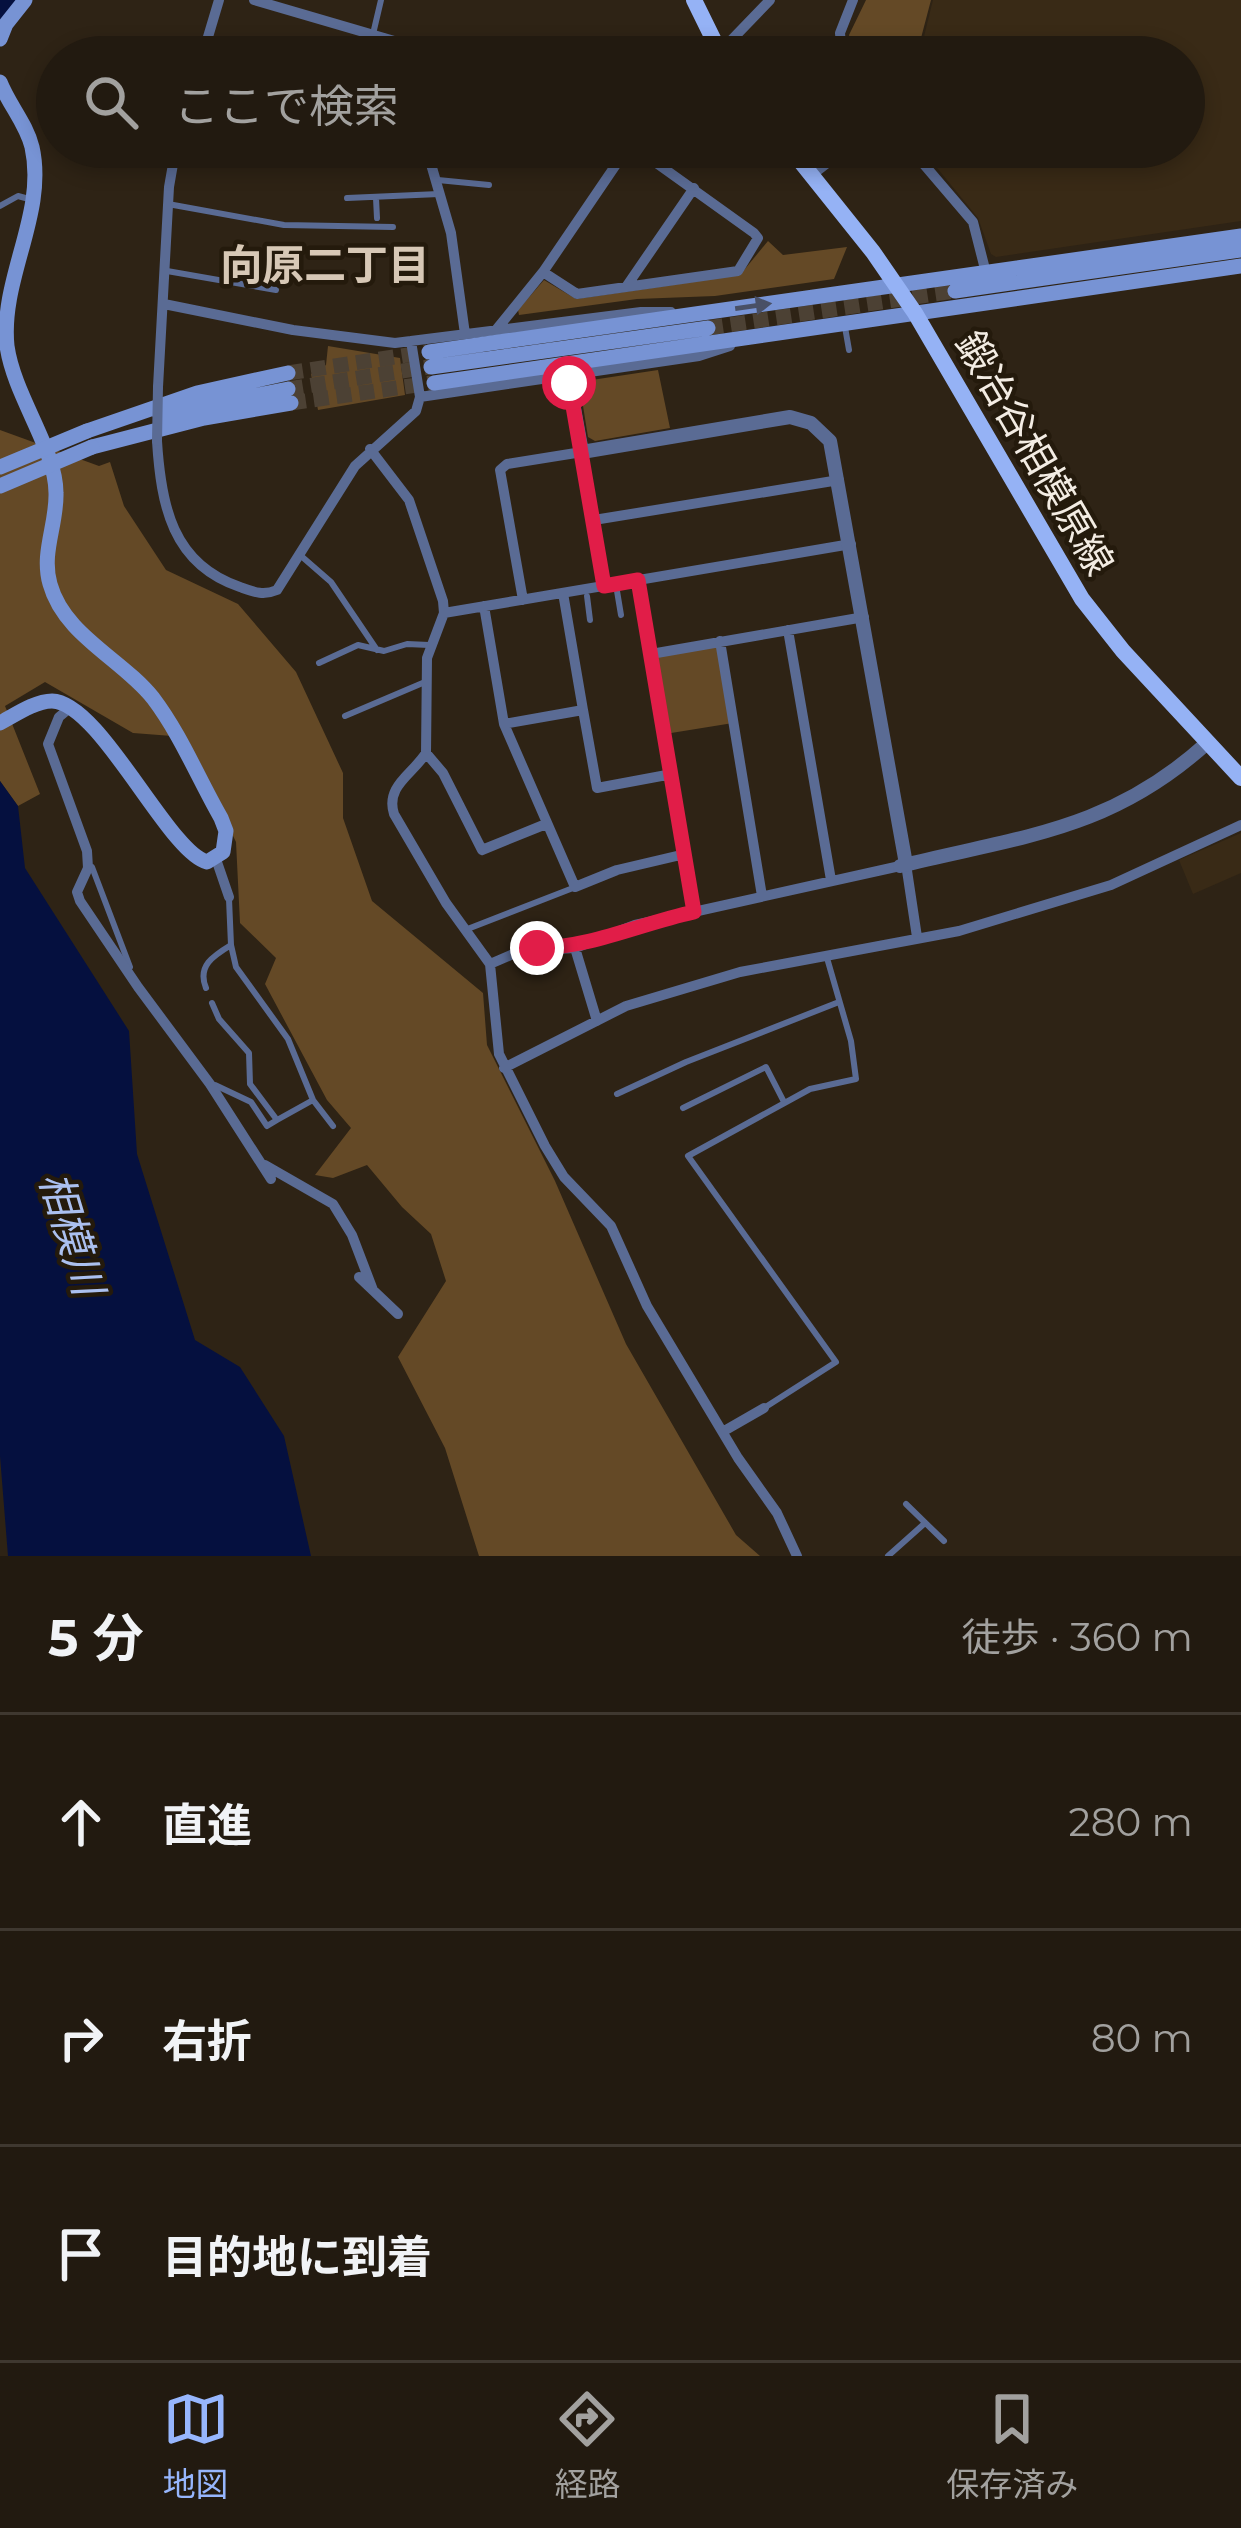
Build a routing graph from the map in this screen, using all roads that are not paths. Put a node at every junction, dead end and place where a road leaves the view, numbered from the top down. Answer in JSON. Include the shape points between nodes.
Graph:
{"nodes":[{"id":1,"x":25,"y":0,"type":"edge"},
{"id":2,"x":219,"y":0,"type":"edge"},
{"id":3,"x":254,"y":0,"type":"edge"},
{"id":4,"x":381,"y":0,"type":"edge"},
{"id":5,"x":694,"y":0,"type":"edge"},
{"id":6,"x":770,"y":0,"type":"edge"},
{"id":7,"x":853,"y":0,"type":"edge"},
{"id":8,"x":208,"y":36,"type":"edge"},
{"id":9,"x":378,"y":36,"type":"joint"},
{"id":10,"x":710,"y":36,"type":"edge"},
{"id":11,"x":736,"y":36,"type":"edge"},
{"id":12,"x":840,"y":36,"type":"edge"},
{"id":13,"x":0,"y":39,"type":"edge"},
{"id":14,"x":0,"y":82,"type":"edge"},
{"id":15,"x":173,"y":168,"type":"edge"},
{"id":16,"x":431,"y":168,"type":"edge"},
{"id":17,"x":616,"y":168,"type":"edge"},
{"id":18,"x":663,"y":168,"type":"edge"},
{"id":19,"x":808,"y":168,"type":"edge"},
{"id":20,"x":822,"y":168,"type":"edge"},
{"id":21,"x":927,"y":168,"type":"edge"},
{"id":22,"x":814,"y":174,"type":"junction"},
{"id":23,"x":434,"y":179,"type":"junction"},
{"id":24,"x":489,"y":185,"type":"dead end"},
{"id":25,"x":694,"y":188,"type":"junction"},
{"id":26,"x":439,"y":194,"type":"junction"},
{"id":27,"x":376,"y":197,"type":"junction"},
{"id":28,"x":346,"y":198,"type":"dead end"},
{"id":29,"x":32,"y":200,"type":"junction"},
{"id":30,"x":168,"y":203,"type":"junction"},
{"id":31,"x":0,"y":206,"type":"edge"},
{"id":32,"x":377,"y":218,"type":"dead end"},
{"id":33,"x":393,"y":226,"type":"dead end"},
{"id":34,"x":1241,"y":236,"type":"edge"},
{"id":35,"x":1241,"y":250,"type":"edge"},
{"id":36,"x":1241,"y":266,"type":"edge"},
{"id":37,"x":166,"y":271,"type":"junction"},
{"id":38,"x":543,"y":272,"type":"junction"},
{"id":39,"x":986,"y":273,"type":"junction"},
{"id":40,"x":896,"y":285,"type":"junction"},
{"id":41,"x":626,"y":287,"type":"junction"},
{"id":42,"x":276,"y":290,"type":"dead end"},
{"id":43,"x":955,"y":291,"type":"tunnel mouth"},
{"id":44,"x":164,"y":304,"type":"junction"},
{"id":45,"x":914,"y":313,"type":"junction"},
{"id":46,"x":711,"y":320,"type":"junction"},
{"id":47,"x":845,"y":323,"type":"junction"},
{"id":48,"x":496,"y":329,"type":"junction"},
{"id":49,"x":465,"y":334,"type":"junction"},
{"id":50,"x":762,"y":336,"type":"junction"},
{"id":51,"x":411,"y":341,"type":"junction"},
{"id":52,"x":849,"y":350,"type":"dead end"},
{"id":53,"x":568,"y":376,"type":"junction"},
{"id":54,"x":289,"y":388,"type":"junction"},
{"id":55,"x":420,"y":397,"type":"junction"},
{"id":56,"x":89,"y":439,"type":"junction"},
{"id":57,"x":370,"y":449,"type":"junction"},
{"id":58,"x":582,"y":452,"type":"junction"},
{"id":59,"x":0,"y":466,"type":"edge"},
{"id":60,"x":839,"y":480,"type":"junction"},
{"id":61,"x":0,"y":486,"type":"edge"},
{"id":62,"x":594,"y":520,"type":"junction"},
{"id":63,"x":850,"y":544,"type":"junction"},
{"id":64,"x":300,"y":555,"type":"junction"},
{"id":65,"x":638,"y":580,"type":"junction"},
{"id":66,"x":610,"y":588,"type":"junction"},
{"id":67,"x":562,"y":593,"type":"junction"},
{"id":68,"x":586,"y":596,"type":"dead end"},
{"id":69,"x":523,"y":599,"type":"junction"},
{"id":70,"x":484,"y":606,"type":"junction"},
{"id":71,"x":444,"y":613,"type":"junction"},
{"id":72,"x":620,"y":615,"type":"dead end"},
{"id":73,"x":864,"y":617,"type":"junction"},
{"id":74,"x":590,"y":620,"type":"dead end"},
{"id":75,"x":788,"y":630,"type":"junction"},
{"id":76,"x":720,"y":641,"type":"junction"},
{"id":77,"x":429,"y":645,"type":"junction"},
{"id":78,"x":376,"y":650,"type":"junction"},
{"id":79,"x":651,"y":654,"type":"junction"},
{"id":80,"x":319,"y":663,"type":"dead end"},
{"id":81,"x":426,"y":682,"type":"junction"},
{"id":82,"x":71,"y":706,"type":"junction"},
{"id":83,"x":365,"y":706,"type":"junction"},
{"id":84,"x":583,"y":710,"type":"junction"},
{"id":85,"x":345,"y":716,"type":"dead end"},
{"id":86,"x":369,"y":717,"type":"dead end"},
{"id":87,"x":0,"y":723,"type":"edge"},
{"id":88,"x":504,"y":724,"type":"junction"},
{"id":89,"x":1207,"y":743,"type":"junction"},
{"id":90,"x":426,"y":753,"type":"junction"},
{"id":91,"x":672,"y":774,"type":"junction"},
{"id":92,"x":1241,"y":778,"type":"edge"},
{"id":93,"x":546,"y":824,"type":"junction"},
{"id":94,"x":1241,"y":825,"type":"edge"},
{"id":95,"x":685,"y":854,"type":"junction"},
{"id":96,"x":88,"y":858,"type":"junction"},
{"id":97,"x":216,"y":859,"type":"junction"},
{"id":98,"x":903,"y":865,"type":"junction"},
{"id":99,"x":831,"y":880,"type":"junction"},
{"id":100,"x":574,"y":887,"type":"junction"},
{"id":101,"x":762,"y":896,"type":"junction"},
{"id":102,"x":229,"y":898,"type":"joint"},
{"id":103,"x":694,"y":912,"type":"junction"},
{"id":104,"x":465,"y":930,"type":"junction"},
{"id":105,"x":917,"y":937,"type":"junction"},
{"id":106,"x":231,"y":945,"type":"junction"},
{"id":107,"x":574,"y":947,"type":"junction"},
{"id":108,"x":827,"y":958,"type":"junction"},
{"id":109,"x":490,"y":964,"type":"junction"},
{"id":110,"x":138,"y":987,"type":"junction"},
{"id":111,"x":206,"y":988,"type":"dead end"},
{"id":112,"x":839,"y":1002,"type":"junction"},
{"id":113,"x":212,"y":1003,"type":"dead end"},
{"id":114,"x":219,"y":1019,"type":"junction"},
{"id":115,"x":597,"y":1021,"type":"junction"},
{"id":116,"x":208,"y":1028,"type":"dead end"},
{"id":117,"x":504,"y":1068,"type":"junction"},
{"id":118,"x":210,"y":1084,"type":"junction"},
{"id":119,"x":617,"y":1094,"type":"dead end"},
{"id":120,"x":313,"y":1100,"type":"junction"},
{"id":121,"x":784,"y":1102,"type":"junction"},
{"id":122,"x":683,"y":1108,"type":"dead end"},
{"id":123,"x":277,"y":1120,"type":"junction"},
{"id":124,"x":333,"y":1126,"type":"dead end"},
{"id":125,"x":257,"y":1160,"type":"junction"},
{"id":126,"x":271,"y":1179,"type":"dead end"},
{"id":127,"x":359,"y":1277,"type":"dead end"},
{"id":128,"x":373,"y":1290,"type":"junction"},
{"id":129,"x":398,"y":1314,"type":"dead end"},
{"id":130,"x":764,"y":1408,"type":"joint"},
{"id":131,"x":724,"y":1431,"type":"junction"},
{"id":132,"x":907,"y":1504,"type":"dead end"},
{"id":133,"x":925,"y":1523,"type":"junction"},
{"id":134,"x":944,"y":1541,"type":"dead end"},
{"id":135,"x":797,"y":1556,"type":"edge"},
{"id":136,"x":888,"y":1556,"type":"edge"}],
"edges":[{"from":1,"to":13,"type":"main road"},
{"from":2,"to":8,"type":"street"},
{"from":3,"to":9,"type":"street"},
{"from":4,"to":9,"type":"lane"},
{"from":5,"to":10,"type":"main road"},
{"from":6,"to":11,"type":"street"},
{"from":7,"to":12,"type":"street"},
{"from":14,"to":29,"type":"main road","via":[[31,145]]},
{"from":15,"to":30,"type":"street"},
{"from":16,"to":23,"type":"street"},
{"from":17,"to":38,"type":"street"},
{"from":18,"to":25,"type":"street"},
{"from":19,"to":22,"type":"main road","name":"鍛冶谷相模原線"},
{"from":20,"to":22,"type":"street"},
{"from":21,"to":39,"type":"street","via":[[973,222]]},
{"from":22,"to":40,"type":"main road","name":"鍛冶谷相模原線"},
{"from":23,"to":24,"type":"lane"},
{"from":23,"to":26,"type":"street"},
{"from":25,"to":41,"type":"street"},
{"from":25,"to":41,"type":"street","via":[[754,233],[755,248],[738,271]]},
{"from":26,"to":27,"type":"lane"},
{"from":26,"to":49,"type":"street"},
{"from":27,"to":28,"type":"lane"},
{"from":27,"to":32,"type":"lane"},
{"from":29,"to":31,"type":"lane","via":[[18,196]]},
{"from":29,"to":97,"type":"main road","via":[[6,328],[18,392],[55,479],[48,580],[65,616],[141,684],[165,717],[226,831]]},
{"from":30,"to":33,"type":"lane","via":[[284,226]]},
{"from":30,"to":37,"type":"street"},
{"from":34,"to":39,"type":"main road"},
{"from":35,"to":43,"type":"main road"},
{"from":36,"to":45,"type":"main road"},
{"from":37,"to":42,"type":"lane"},
{"from":37,"to":44,"type":"street"},
{"from":38,"to":41,"type":"street","via":[[577,294]]},
{"from":38,"to":48,"type":"street"},
{"from":39,"to":40,"type":"main road"},
{"from":40,"to":45,"type":"main road","name":"鍛冶谷相模原線"},
{"from":46,"to":40,"type":"main road","one_way":true},
{"from":44,"to":51,"type":"street","via":[[364,341]]},
{"from":44,"to":64,"type":"street","bridge":true,"via":[[157,441],[164,509],[176,534],[209,575],[261,594],[271,593]]},
{"from":45,"to":47,"type":"main road"},
{"from":45,"to":89,"type":"main road","name":"鍛冶谷相模原線","via":[[1082,599]]},
{"from":46,"to":48,"type":"street","via":[[641,312]]},
{"from":46,"to":50,"type":"main road","via":[[431,367]]},
{"from":47,"to":50,"type":"main road"},
{"from":47,"to":52,"type":"lane"},
{"from":48,"to":49,"type":"street"},
{"from":49,"to":51,"type":"street"},
{"from":50,"to":53,"type":"street","via":[[699,356]]},
{"from":51,"to":55,"type":"street"},
{"from":53,"to":55,"type":"street"},
{"from":53,"to":58,"type":"street"},
{"from":54,"to":56,"type":"main road"},
{"from":54,"to":56,"type":"main road","via":[[204,418]]},
{"from":54,"to":56,"type":"main road","via":[[197,393]]},
{"from":55,"to":57,"type":"street","via":[[416,411]]},
{"from":56,"to":59,"type":"main road","bridge":true},
{"from":56,"to":61,"type":"main road","bridge":true},
{"from":57,"to":64,"type":"street"},
{"from":57,"to":71,"type":"street","via":[[409,500]]},
{"from":58,"to":60,"type":"street","via":[[790,417],[825,434]]},
{"from":58,"to":62,"type":"street"},
{"from":58,"to":69,"type":"street","via":[[500,470]]},
{"from":60,"to":62,"type":"street"},
{"from":60,"to":63,"type":"street"},
{"from":62,"to":66,"type":"street"},
{"from":63,"to":65,"type":"street"},
{"from":63,"to":73,"type":"street"},
{"from":64,"to":78,"type":"lane","via":[[331,582]]},
{"from":65,"to":66,"type":"street"},
{"from":65,"to":79,"type":"street"},
{"from":66,"to":67,"type":"street"},
{"from":66,"to":72,"type":"lane"},
{"from":67,"to":69,"type":"street"},
{"from":67,"to":84,"type":"street"},
{"from":68,"to":74,"type":"lane"},
{"from":69,"to":70,"type":"street"},
{"from":70,"to":71,"type":"street"},
{"from":70,"to":88,"type":"street"},
{"from":71,"to":77,"type":"street"},
{"from":73,"to":75,"type":"street"},
{"from":73,"to":98,"type":"street"},
{"from":75,"to":76,"type":"street"},
{"from":75,"to":99,"type":"street"},
{"from":76,"to":79,"type":"street"},
{"from":76,"to":101,"type":"street"},
{"from":77,"to":78,"type":"lane"},
{"from":77,"to":81,"type":"street"},
{"from":78,"to":80,"type":"lane","via":[[347,648]]},
{"from":79,"to":91,"type":"street"},
{"from":81,"to":83,"type":"lane"},
{"from":81,"to":90,"type":"street"},
{"from":82,"to":87,"type":"main road","via":[[43,701]]},
{"from":82,"to":96,"type":"street","via":[[48,744]]},
{"from":82,"to":97,"type":"main road","via":[[189,852]]},
{"from":83,"to":85,"type":"lane"},
{"from":83,"to":86,"type":"lane"},
{"from":84,"to":88,"type":"street"},
{"from":84,"to":91,"type":"street","via":[[597,788]]},
{"from":88,"to":93,"type":"street"},
{"from":89,"to":92,"type":"main road","name":"鍛冶谷相模原線"},
{"from":89,"to":98,"type":"street","via":[[1155,784],[1090,819]]},
{"from":90,"to":93,"type":"street","via":[[482,850]]},
{"from":90,"to":104,"type":"street","via":[[390,801]]},
{"from":91,"to":95,"type":"street"},
{"from":93,"to":100,"type":"street"},
{"from":94,"to":105,"type":"street","via":[[1111,885]]},
{"from":95,"to":100,"type":"street"},
{"from":95,"to":103,"type":"street"},
{"from":96,"to":110,"type":"lane"},
{"from":96,"to":110,"type":"street","via":[[80,901]]},
{"from":97,"to":102,"type":"street"},
{"from":98,"to":99,"type":"street"},
{"from":98,"to":105,"type":"street"},
{"from":99,"to":101,"type":"street"},
{"from":100,"to":104,"type":"lane"},
{"from":101,"to":103,"type":"street"},
{"from":102,"to":106,"type":"lane"},
{"from":103,"to":107,"type":"street"},
{"from":104,"to":109,"type":"street"},
{"from":105,"to":108,"type":"street"},
{"from":106,"to":111,"type":"lane","via":[[203,968]]},
{"from":106,"to":120,"type":"lane"},
{"from":107,"to":109,"type":"street","via":[[520,950]]},
{"from":107,"to":115,"type":"street"},
{"from":108,"to":112,"type":"lane"},
{"from":108,"to":115,"type":"street","via":[[740,972]]},
{"from":109,"to":117,"type":"street"},
{"from":110,"to":118,"type":"street"},
{"from":112,"to":119,"type":"lane"},
{"from":112,"to":121,"type":"lane","via":[[856,1079]]},
{"from":113,"to":114,"type":"lane"},
{"from":114,"to":116,"type":"lane"},
{"from":114,"to":123,"type":"lane","via":[[249,1053],[250,1084]]},
{"from":115,"to":117,"type":"street"},
{"from":117,"to":131,"type":"street","via":[[564,1177],[610,1226],[647,1306]]},
{"from":118,"to":123,"type":"lane","via":[[251,1102],[267,1126]]},
{"from":118,"to":125,"type":"street"},
{"from":120,"to":123,"type":"lane"},
{"from":120,"to":124,"type":"lane"},
{"from":121,"to":122,"type":"lane","via":[[766,1067]]},
{"from":121,"to":130,"type":"lane","via":[[688,1156],[836,1362]]},
{"from":125,"to":126,"type":"street"},
{"from":125,"to":128,"type":"street","via":[[333,1204]]},
{"from":127,"to":128,"type":"street"},
{"from":128,"to":129,"type":"street"},
{"from":130,"to":131,"type":"street"},
{"from":131,"to":135,"type":"street"},
{"from":132,"to":133,"type":"lane"},
{"from":133,"to":134,"type":"lane"},
{"from":133,"to":136,"type":"lane"}]}
